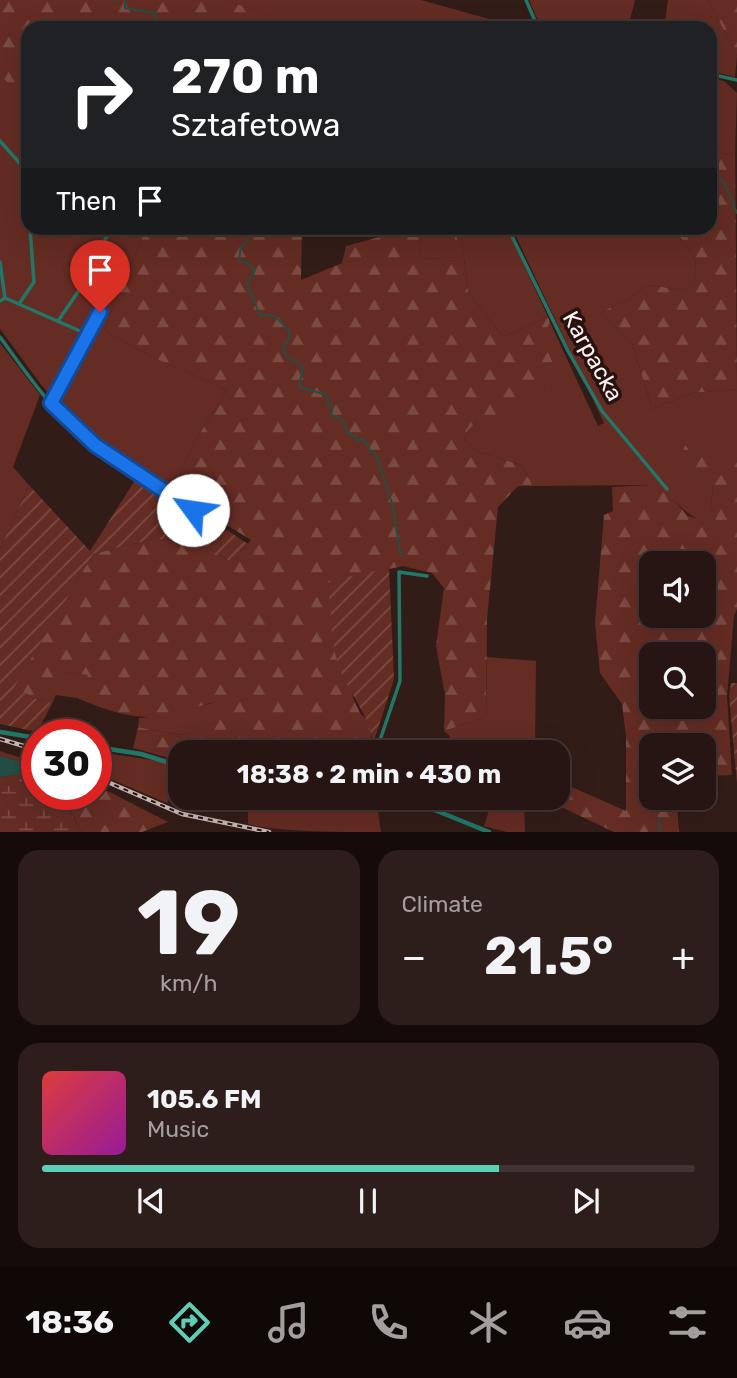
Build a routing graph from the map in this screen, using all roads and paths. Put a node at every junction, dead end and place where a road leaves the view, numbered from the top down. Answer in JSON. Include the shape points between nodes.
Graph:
{"nodes":[{"id":1,"x":526,"y":0,"type":"edge"},
{"id":2,"x":535,"y":21,"type":"edge"},
{"id":3,"x":717,"y":76,"type":"edge"},
{"id":4,"x":737,"y":80,"type":"edge"},
{"id":5,"x":0,"y":141,"type":"edge"},
{"id":6,"x":21,"y":165,"type":"edge"},
{"id":7,"x":31,"y":235,"type":"edge"},
{"id":8,"x":108,"y":235,"type":"edge"},
{"id":9,"x":511,"y":235,"type":"edge"},
{"id":10,"x":0,"y":262,"type":"edge"},
{"id":11,"x":121,"y":268,"type":"dead end"},
{"id":12,"x":5,"y":298,"type":"junction"},
{"id":13,"x":0,"y":301,"type":"edge"},
{"id":14,"x":19,"y":304,"type":"junction"},
{"id":15,"x":58,"y":321,"type":"junction"},
{"id":16,"x":89,"y":335,"type":"junction"},
{"id":17,"x":0,"y":337,"type":"edge"},
{"id":18,"x":51,"y":403,"type":"junction"},
{"id":19,"x":667,"y":489,"type":"dead end"},
{"id":20,"x":208,"y":518,"type":"dead end"},
{"id":21,"x":427,"y":576,"type":"dead end"},
{"id":22,"x":0,"y":732,"type":"edge"},
{"id":23,"x":21,"y":735,"type":"edge"},
{"id":24,"x":380,"y":740,"type":"edge"},
{"id":25,"x":112,"y":749,"type":"edge"},
{"id":26,"x":168,"y":762,"type":"edge"},
{"id":27,"x":435,"y":810,"type":"edge"},
{"id":28,"x":489,"y":832,"type":"edge"}],
"edges":[{"from":1,"to":2,"type":"street"},
{"from":3,"to":4,"type":"street"},
{"from":5,"to":6,"type":"street"},
{"from":7,"to":14,"type":"street","via":[[34,282]]},
{"from":8,"to":15,"type":"street"},
{"from":9,"to":19,"type":"street","name":"Karpacka","via":[[602,411]]},
{"from":10,"to":12,"type":"street"},
{"from":11,"to":16,"type":"street"},
{"from":12,"to":13,"type":"street"},
{"from":12,"to":14,"type":"street"},
{"from":14,"to":15,"type":"street"},
{"from":15,"to":16,"type":"street"},
{"from":16,"to":18,"type":"street"},
{"from":17,"to":18,"type":"street"},
{"from":18,"to":20,"type":"street","via":[[95,445]]},
{"from":21,"to":24,"type":"street","via":[[400,572],[400,681]]},
{"from":22,"to":23,"type":"street"},
{"from":25,"to":26,"type":"street"},
{"from":27,"to":28,"type":"street"}]}
